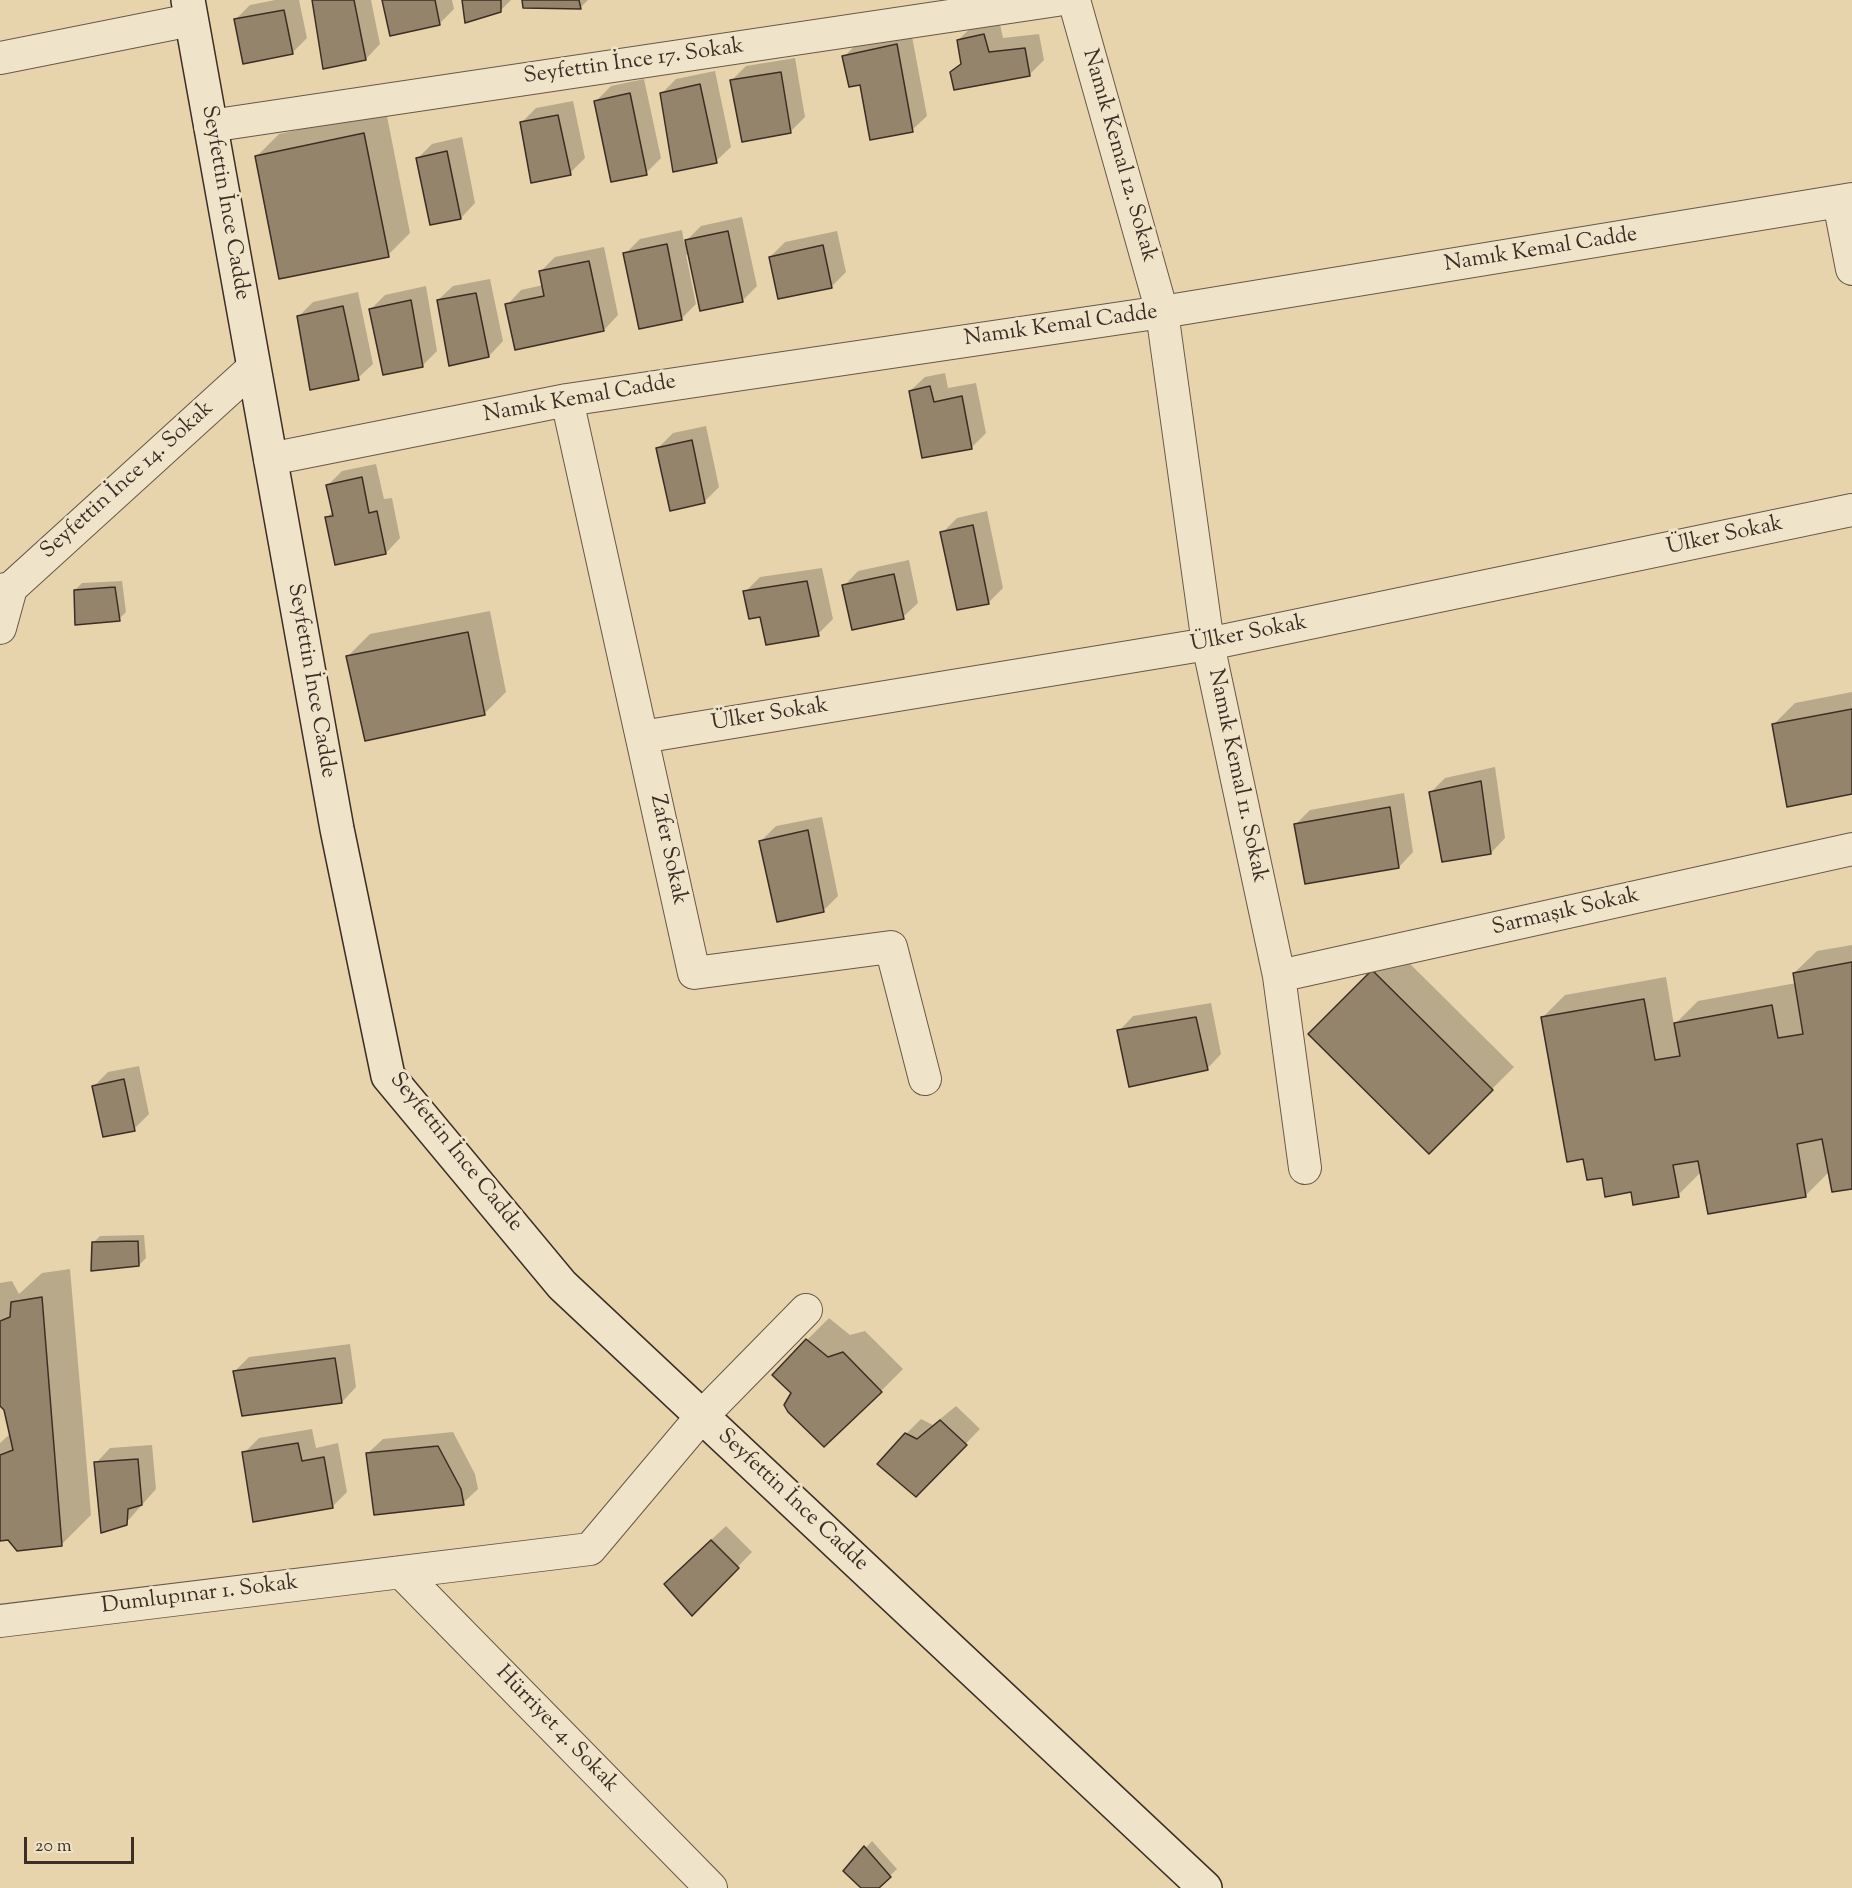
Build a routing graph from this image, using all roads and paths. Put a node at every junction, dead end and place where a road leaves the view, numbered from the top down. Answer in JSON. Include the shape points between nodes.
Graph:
{"nodes":[{"id":1,"x":1057,"y":0,"type":"edge"},
{"id":2,"x":1074,"y":0,"type":"edge"},
{"id":3,"x":190,"y":10,"type":"edge"},
{"id":4,"x":0,"y":58,"type":"edge"},
{"id":5,"x":210,"y":126,"type":"junction"},
{"id":6,"x":1846,"y":201,"type":"edge"},
{"id":7,"x":1852,"y":269,"type":"edge"},
{"id":8,"x":1162,"y":312,"type":"junction"},
{"id":9,"x":254,"y":367,"type":"junction"},
{"id":10,"x":567,"y":400,"type":"junction"},
{"id":11,"x":270,"y":459,"type":"junction"},
{"id":12,"x":1852,"y":510,"type":"edge"},
{"id":13,"x":5,"y":589,"type":"edge"},
{"id":14,"x":0,"y":628,"type":"edge"},
{"id":15,"x":1208,"y":644,"type":"junction"},
{"id":16,"x":642,"y":737,"type":"junction"},
{"id":17,"x":1852,"y":849,"type":"edge"},
{"id":18,"x":1280,"y":976,"type":"junction"},
{"id":19,"x":925,"y":1079,"type":"dead end"},
{"id":20,"x":1305,"y":1168,"type":"dead end"},
{"id":21,"x":806,"y":1310,"type":"dead end"},
{"id":22,"x":702,"y":1416,"type":"junction"},
{"id":23,"x":401,"y":1572,"type":"junction"},
{"id":24,"x":0,"y":1621,"type":"edge"},
{"id":25,"x":711,"y":1888,"type":"edge"},
{"id":26,"x":1205,"y":1888,"type":"edge"}],
"edges":[{"from":1,"to":5,"type":"street","name":"Seyfettin İnce 17. Sokak"},
{"from":2,"to":8,"type":"street","name":"Namık Kemal 12. Sokak"},
{"from":3,"to":4,"type":"street"},
{"from":3,"to":5,"type":"main road","name":"Seyfettin İnce Cadde"},
{"from":5,"to":9,"type":"main road","name":"Seyfettin İnce Cadde"},
{"from":6,"to":7,"type":"street"},
{"from":6,"to":8,"type":"street","name":"Namık Kemal Cadde"},
{"from":8,"to":10,"type":"street","name":"Namık Kemal Cadde"},
{"from":8,"to":15,"type":"street","name":"Namık Kemal 11. Sokak"},
{"from":9,"to":11,"type":"main road","name":"Seyfettin İnce Cadde"},
{"from":9,"to":13,"type":"street","name":"Seyfettin İnce 14. Sokak"},
{"from":10,"to":11,"type":"street","name":"Namık Kemal Cadde"},
{"from":10,"to":16,"type":"street","name":"Zafer Sokak"},
{"from":11,"to":22,"type":"main road","name":"Seyfettin İnce Cadde","via":[[337,829],[388,1076],[562,1285]]},
{"from":12,"to":15,"type":"street","name":"Ülker Sokak"},
{"from":13,"to":14,"type":"street"},
{"from":15,"to":16,"type":"street","name":"Ülker Sokak"},
{"from":15,"to":18,"type":"street","name":"Namık Kemal 11. Sokak"},
{"from":16,"to":19,"type":"street","name":"Zafer Sokak","via":[[694,973],[891,947]]},
{"from":17,"to":18,"type":"street","name":"Sarmaşık Sokak"},
{"from":18,"to":20,"type":"street","name":"Namık Kemal 11. Sokak"},
{"from":21,"to":22,"type":"street","name":"Dumlupınar 1. Sokak"},
{"from":22,"to":23,"type":"street","name":"Dumlupınar 1. Sokak","via":[[590,1549]]},
{"from":22,"to":26,"type":"main road","name":"Seyfettin İnce Cadde"},
{"from":23,"to":24,"type":"street","name":"Dumlupınar 1. Sokak"},
{"from":23,"to":25,"type":"street","name":"Hürriyet 4. Sokak"}]}
